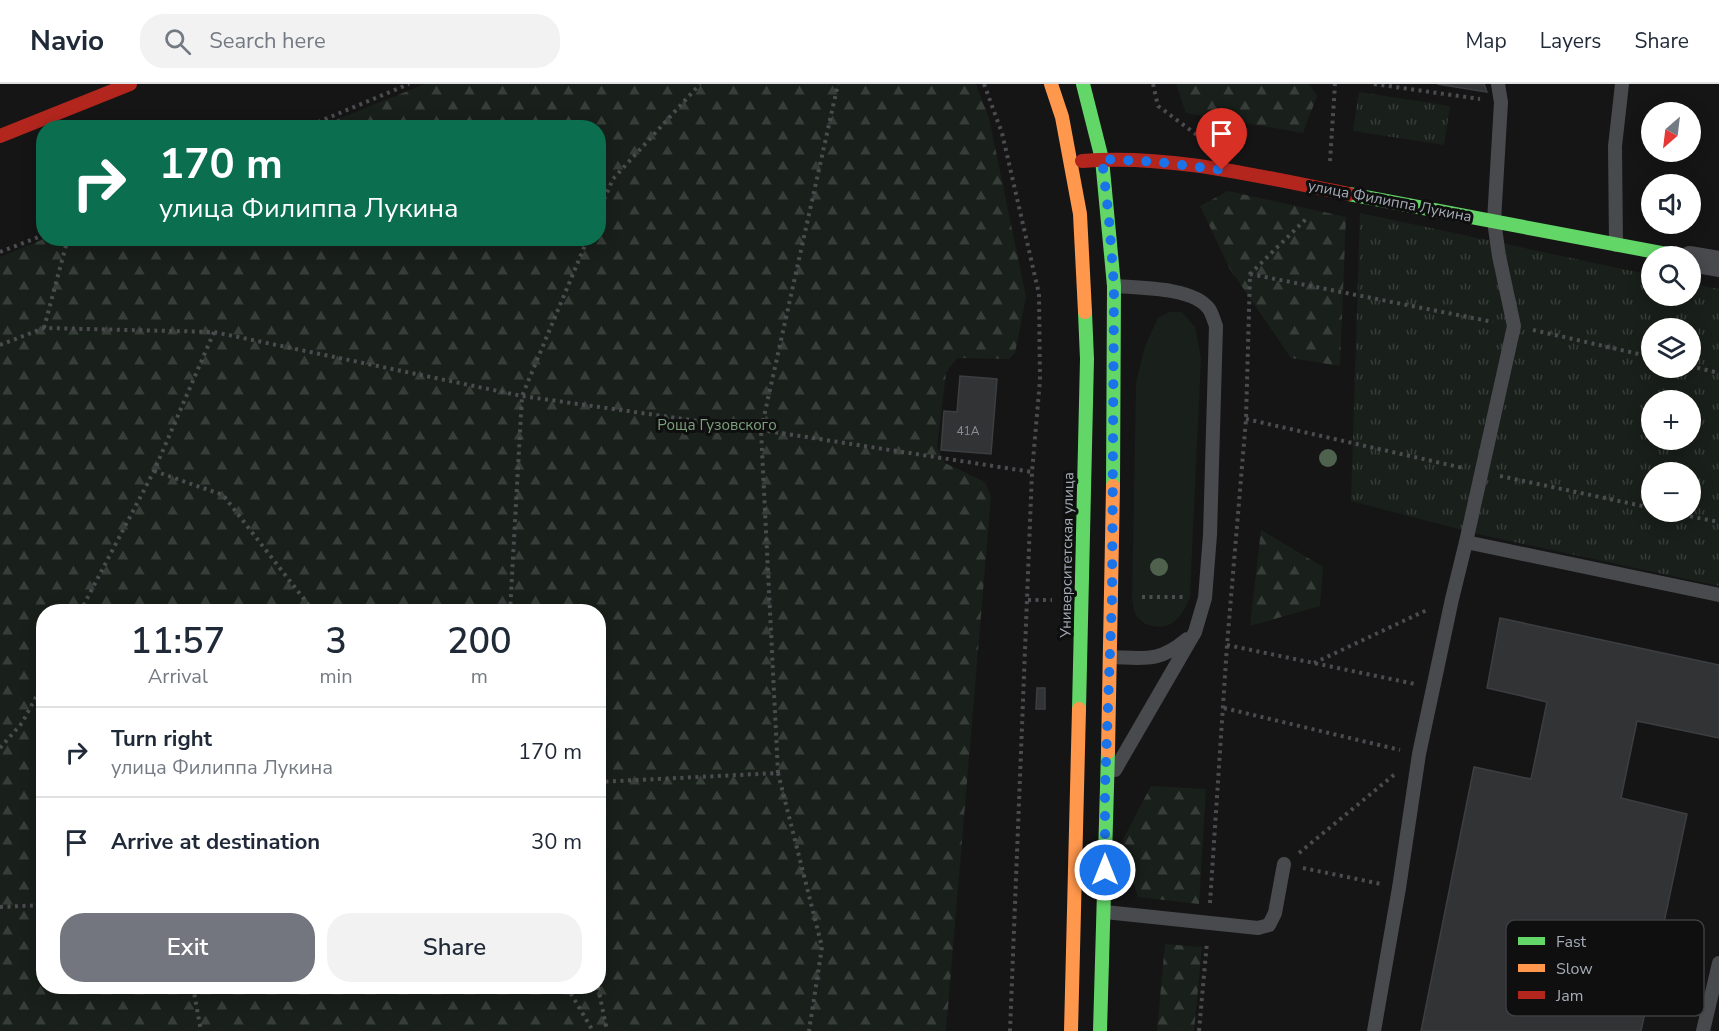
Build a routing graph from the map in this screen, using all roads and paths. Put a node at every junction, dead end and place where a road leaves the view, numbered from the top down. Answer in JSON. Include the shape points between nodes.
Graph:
{"nodes":[{"id":1,"x":130,"y":84,"type":"edge"},
{"id":2,"x":409,"y":84,"type":"edge"},
{"id":3,"x":700,"y":84,"type":"edge"},
{"id":4,"x":838,"y":84,"type":"edge"},
{"id":5,"x":984,"y":84,"type":"edge"},
{"id":6,"x":1051,"y":84,"type":"edge"},
{"id":7,"x":1083,"y":84,"type":"edge"},
{"id":8,"x":1153,"y":84,"type":"edge"},
{"id":9,"x":1335,"y":84,"type":"edge"},
{"id":10,"x":1374,"y":84,"type":"edge"},
{"id":11,"x":1498,"y":84,"type":"edge"},
{"id":12,"x":1622,"y":84,"type":"edge"},
{"id":13,"x":1501,"y":102,"type":"junction"},
{"id":14,"x":1158,"y":106,"type":"dead end"},
{"id":15,"x":40,"y":120,"type":"edge"},
{"id":16,"x":323,"y":120,"type":"edge"},
{"id":17,"x":36,"y":122,"type":"edge"},
{"id":18,"x":0,"y":136,"type":"edge"},
{"id":19,"x":1102,"y":159,"type":"junction"},
{"id":20,"x":1330,"y":162,"type":"dead end"},
{"id":21,"x":1071,"y":163,"type":"junction"},
{"id":22,"x":606,"y":195,"type":"edge"},
{"id":23,"x":1314,"y":211,"type":"dead end"},
{"id":24,"x":1494,"y":221,"type":"junction"},
{"id":25,"x":36,"y":238,"type":"edge"},
{"id":26,"x":1616,"y":245,"type":"junction"},
{"id":27,"x":66,"y":246,"type":"edge"},
{"id":28,"x":585,"y":246,"type":"edge"},
{"id":29,"x":1641,"y":250,"type":"edge"},
{"id":30,"x":0,"y":252,"type":"edge"},
{"id":31,"x":1701,"y":261,"type":"edge"},
{"id":32,"x":1719,"y":264,"type":"edge"},
{"id":33,"x":1250,"y":274,"type":"junction"},
{"id":34,"x":1100,"y":286,"type":"junction"},
{"id":35,"x":1514,"y":326,"type":"junction"},
{"id":36,"x":44,"y":328,"type":"junction"},
{"id":37,"x":214,"y":332,"type":"junction"},
{"id":38,"x":0,"y":345,"type":"edge"},
{"id":39,"x":1641,"y":355,"type":"edge"},
{"id":40,"x":1701,"y":369,"type":"edge"},
{"id":41,"x":1719,"y":373,"type":"edge"},
{"id":42,"x":522,"y":396,"type":"junction"},
{"id":43,"x":1246,"y":419,"type":"junction"},
{"id":44,"x":761,"y":430,"type":"junction"},
{"id":45,"x":154,"y":471,"type":"junction"},
{"id":46,"x":1032,"y":472,"type":"junction"},
{"id":47,"x":1480,"y":472,"type":"junction"},
{"id":48,"x":1641,"y":506,"type":"edge"},
{"id":49,"x":1701,"y":518,"type":"edge"},
{"id":50,"x":1719,"y":522,"type":"edge"},
{"id":51,"x":1466,"y":542,"type":"junction"},
{"id":52,"x":1719,"y":595,"type":"edge"},
{"id":53,"x":1190,"y":597,"type":"dead end"},
{"id":54,"x":1132,"y":598,"type":"dead end"},
{"id":55,"x":1063,"y":599,"type":"dead end"},
{"id":56,"x":1452,"y":599,"type":"junction"},
{"id":57,"x":1028,"y":600,"type":"junction"},
{"id":58,"x":84,"y":604,"type":"edge"},
{"id":59,"x":308,"y":604,"type":"edge"},
{"id":60,"x":510,"y":604,"type":"edge"},
{"id":61,"x":1195,"y":632,"type":"junction"},
{"id":62,"x":1227,"y":645,"type":"junction"},
{"id":63,"x":1095,"y":657,"type":"junction"},
{"id":64,"x":1314,"y":663,"type":"junction"},
{"id":65,"x":1434,"y":688,"type":"junction"},
{"id":66,"x":36,"y":697,"type":"edge"},
{"id":67,"x":1224,"y":708,"type":"junction"},
{"id":68,"x":0,"y":748,"type":"edge"},
{"id":69,"x":1419,"y":754,"type":"junction"},
{"id":70,"x":778,"y":773,"type":"junction"},
{"id":71,"x":606,"y":782,"type":"edge"},
{"id":72,"x":1105,"y":788,"type":"junction"},
{"id":73,"x":1284,"y":864,"type":"junction"},
{"id":74,"x":1399,"y":888,"type":"junction"},
{"id":75,"x":36,"y":906,"type":"edge"},
{"id":76,"x":0,"y":908,"type":"edge"},
{"id":77,"x":1089,"y":911,"type":"junction"},
{"id":78,"x":1209,"y":913,"type":"dead end"},
{"id":79,"x":1208,"y":932,"type":"dead end"},
{"id":80,"x":1719,"y":963,"type":"edge"},
{"id":81,"x":194,"y":994,"type":"edge"},
{"id":82,"x":571,"y":994,"type":"edge"},
{"id":83,"x":599,"y":994,"type":"edge"},
{"id":84,"x":201,"y":1031,"type":"edge"},
{"id":85,"x":592,"y":1031,"type":"edge"},
{"id":86,"x":607,"y":1031,"type":"edge"},
{"id":87,"x":809,"y":1031,"type":"edge"},
{"id":88,"x":1010,"y":1031,"type":"edge"},
{"id":89,"x":1071,"y":1031,"type":"edge"},
{"id":90,"x":1100,"y":1031,"type":"edge"},
{"id":91,"x":1199,"y":1031,"type":"edge"},
{"id":92,"x":1374,"y":1031,"type":"edge"},
{"id":93,"x":1702,"y":1031,"type":"edge"}],
"edges":[{"from":1,"to":15,"type":"main road"},
{"from":2,"to":16,"type":"path"},
{"from":3,"to":22,"type":"path","via":[[613,179]]},
{"from":4,"to":44,"type":"path"},
{"from":5,"to":46,"type":"path","via":[[1002,133],[1039,294],[1040,380]]},
{"from":6,"to":21,"type":"main road","name":"Университетская улица"},
{"from":7,"to":19,"type":"main road","name":"Университетская улица"},
{"from":8,"to":14,"type":"path"},
{"from":9,"to":20,"type":"path"},
{"from":10,"to":13,"type":"path"},
{"from":11,"to":13,"type":"lane"},
{"from":12,"to":26,"type":"lane","via":[[1615,146]]},
{"from":13,"to":24,"type":"lane"},
{"from":17,"to":18,"type":"main road"},
{"from":19,"to":21,"type":"main road","name":"улица Филиппа Лукина"},
{"from":19,"to":24,"type":"main road","name":"улица Филиппа Лукина","via":[[1222,170]]},
{"from":19,"to":34,"type":"main road","name":"Университетская улица","via":[[1109,219]]},
{"from":21,"to":34,"type":"main road","name":"Университетская улица"},
{"from":23,"to":33,"type":"path"},
{"from":24,"to":26,"type":"main road","name":"улица Филиппа Лукина"},
{"from":24,"to":35,"type":"lane"},
{"from":25,"to":30,"type":"path"},
{"from":26,"to":29,"type":"main road","name":"улица Филиппа Лукина"},
{"from":27,"to":36,"type":"path"},
{"from":28,"to":42,"type":"path"},
{"from":31,"to":32,"type":"street"},
{"from":33,"to":35,"type":"path"},
{"from":33,"to":43,"type":"path"},
{"from":34,"to":61,"type":"lane","via":[[1197,298],[1209,308],[1216,326],[1210,535],[1205,598]]},
{"from":34,"to":63,"type":"main road","name":"Университетская улица"},
{"from":34,"to":63,"type":"main road","name":"Университетская улица","via":[[1087,359]]},
{"from":35,"to":39,"type":"path"},
{"from":35,"to":47,"type":"lane"},
{"from":36,"to":37,"type":"path"},
{"from":36,"to":38,"type":"path"},
{"from":37,"to":42,"type":"path"},
{"from":37,"to":45,"type":"path"},
{"from":40,"to":41,"type":"path"},
{"from":42,"to":44,"type":"path"},
{"from":42,"to":60,"type":"path"},
{"from":43,"to":47,"type":"path"},
{"from":43,"to":62,"type":"path"},
{"from":44,"to":46,"type":"path"},
{"from":44,"to":70,"type":"path"},
{"from":45,"to":58,"type":"path"},
{"from":45,"to":59,"type":"path","via":[[224,495]]},
{"from":46,"to":57,"type":"path"},
{"from":47,"to":48,"type":"path"},
{"from":47,"to":51,"type":"lane"},
{"from":49,"to":50,"type":"path"},
{"from":51,"to":52,"type":"lane"},
{"from":51,"to":56,"type":"lane"},
{"from":53,"to":54,"type":"path"},
{"from":55,"to":57,"type":"path"},
{"from":56,"to":64,"type":"path"},
{"from":56,"to":65,"type":"lane"},
{"from":57,"to":88,"type":"path"},
{"from":61,"to":63,"type":"lane","via":[[1174,651],[1155,658]]},
{"from":61,"to":72,"type":"lane"},
{"from":62,"to":64,"type":"path"},
{"from":62,"to":67,"type":"path"},
{"from":63,"to":72,"type":"main road","name":"Университетская улица"},
{"from":63,"to":77,"type":"main road","name":"Университетская улица"},
{"from":64,"to":65,"type":"path"},
{"from":65,"to":69,"type":"lane"},
{"from":66,"to":68,"type":"path","via":[[22,723]]},
{"from":67,"to":69,"type":"path"},
{"from":67,"to":78,"type":"path"},
{"from":69,"to":73,"type":"path"},
{"from":69,"to":74,"type":"lane"},
{"from":70,"to":71,"type":"path"},
{"from":70,"to":87,"type":"path","via":[[822,947]]},
{"from":72,"to":77,"type":"main road","name":"Университетская улица"},
{"from":73,"to":74,"type":"path"},
{"from":73,"to":77,"type":"lane","via":[[1275,913],[1269,924],[1258,928]]},
{"from":74,"to":92,"type":"lane"},
{"from":75,"to":76,"type":"path"},
{"from":77,"to":89,"type":"main road","name":"Университетская улица"},
{"from":77,"to":90,"type":"main road","name":"Университетская улица"},
{"from":79,"to":91,"type":"path"},
{"from":80,"to":93,"type":"lane"},
{"from":81,"to":84,"type":"path"},
{"from":82,"to":85,"type":"path"},
{"from":83,"to":86,"type":"path"}]}
